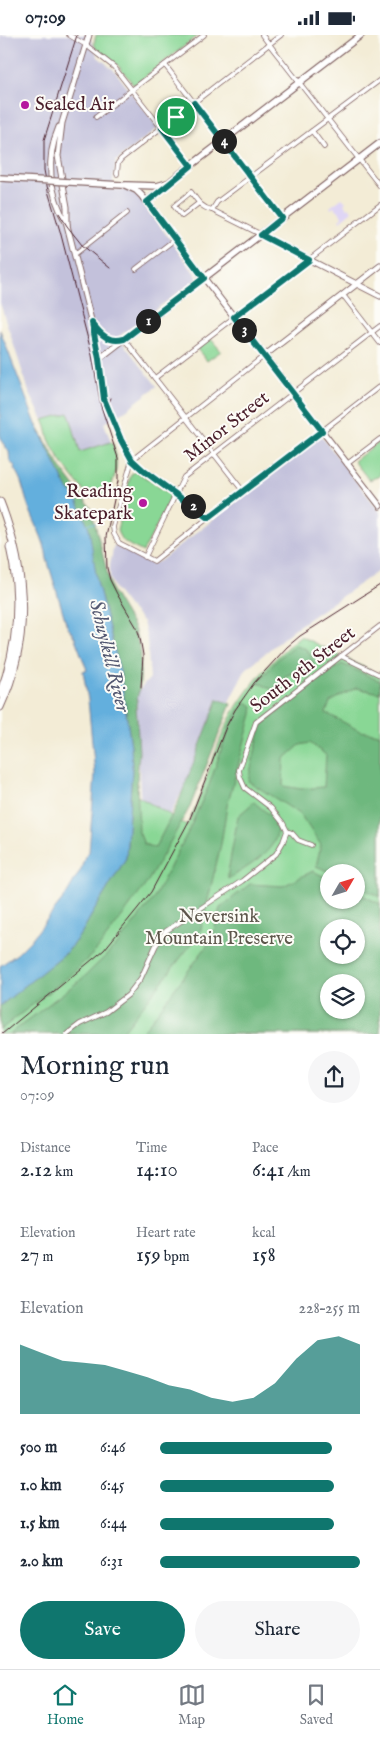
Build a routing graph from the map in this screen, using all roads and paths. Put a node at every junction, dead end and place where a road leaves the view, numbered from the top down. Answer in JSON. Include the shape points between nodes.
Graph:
{"nodes":[{"id":1,"x":68,"y":35,"type":"edge"},
{"id":2,"x":89,"y":35,"type":"edge"},
{"id":3,"x":204,"y":35,"type":"edge"},
{"id":4,"x":262,"y":35,"type":"edge"},
{"id":5,"x":281,"y":35,"type":"edge"},
{"id":6,"x":361,"y":35,"type":"edge"},
{"id":7,"x":269,"y":44,"type":"junction"},
{"id":8,"x":86,"y":45,"type":"junction"},
{"id":9,"x":165,"y":65,"type":"junction"},
{"id":10,"x":380,"y":80,"type":"edge"},
{"id":11,"x":299,"y":82,"type":"junction"},
{"id":12,"x":133,"y":90,"type":"junction"},
{"id":13,"x":194,"y":103,"type":"junction"},
{"id":14,"x":96,"y":117,"type":"dead end"},
{"id":15,"x":328,"y":119,"type":"junction"},
{"id":16,"x":62,"y":123,"type":"junction"},
{"id":17,"x":162,"y":128,"type":"junction"},
{"id":18,"x":312,"y":131,"type":"junction"},
{"id":19,"x":223,"y":141,"type":"junction"},
{"id":20,"x":380,"y":143,"type":"edge"},
{"id":21,"x":324,"y":147,"type":"dead end"},
{"id":22,"x":359,"y":159,"type":"junction"},
{"id":23,"x":191,"y":166,"type":"junction"},
{"id":24,"x":116,"y":174,"type":"dead end"},
{"id":25,"x":251,"y":176,"type":"junction"},
{"id":26,"x":0,"y":178,"type":"edge"},
{"id":27,"x":172,"y":180,"type":"junction"},
{"id":28,"x":124,"y":185,"type":"junction"},
{"id":29,"x":380,"y":186,"type":"edge"},
{"id":30,"x":147,"y":202,"type":"junction"},
{"id":31,"x":200,"y":203,"type":"junction"},
{"id":32,"x":380,"y":205,"type":"edge"},
{"id":33,"x":212,"y":210,"type":"junction"},
{"id":34,"x":127,"y":213,"type":"dead end"},
{"id":35,"x":282,"y":218,"type":"junction"},
{"id":36,"x":67,"y":225,"type":"junction"},
{"id":37,"x":261,"y":235,"type":"junction"},
{"id":38,"x":174,"y":240,"type":"junction"},
{"id":39,"x":76,"y":254,"type":"junction"},
{"id":40,"x":309,"y":260,"type":"junction"},
{"id":41,"x":380,"y":265,"type":"edge"},
{"id":42,"x":136,"y":269,"type":"dead end"},
{"id":43,"x":204,"y":278,"type":"junction"},
{"id":44,"x":356,"y":284,"type":"junction"},
{"id":45,"x":342,"y":295,"type":"junction"},
{"id":46,"x":380,"y":296,"type":"edge"},
{"id":47,"x":234,"y":317,"type":"junction"},
{"id":48,"x":92,"y":323,"type":"junction"},
{"id":49,"x":380,"y":326,"type":"edge"},
{"id":50,"x":372,"y":332,"type":"junction"},
{"id":51,"x":124,"y":339,"type":"junction"},
{"id":52,"x":380,"y":343,"type":"edge"},
{"id":53,"x":264,"y":356,"type":"junction"},
{"id":54,"x":99,"y":359,"type":"junction"},
{"id":55,"x":155,"y":378,"type":"junction"},
{"id":56,"x":380,"y":386,"type":"edge"},
{"id":57,"x":293,"y":393,"type":"junction"},
{"id":58,"x":185,"y":417,"type":"junction"},
{"id":59,"x":322,"y":431,"type":"junction"},
{"id":60,"x":380,"y":439,"type":"edge"},
{"id":61,"x":214,"y":454,"type":"junction"},
{"id":62,"x":132,"y":460,"type":"junction"},
{"id":63,"x":347,"y":464,"type":"junction"},
{"id":64,"x":243,"y":491,"type":"junction"},
{"id":65,"x":176,"y":494,"type":"junction"},
{"id":66,"x":0,"y":502,"type":"edge"},
{"id":67,"x":380,"y":507,"type":"edge"},
{"id":68,"x":0,"y":513,"type":"edge"},
{"id":69,"x":208,"y":518,"type":"junction"},
{"id":70,"x":145,"y":557,"type":"junction"},
{"id":71,"x":380,"y":626,"type":"edge"},
{"id":72,"x":341,"y":656,"type":"junction"},
{"id":73,"x":380,"y":675,"type":"edge"},
{"id":74,"x":0,"y":694,"type":"edge"},
{"id":75,"x":0,"y":707,"type":"edge"},
{"id":76,"x":287,"y":831,"type":"junction"},
{"id":77,"x":311,"y":845,"type":"dead end"},
{"id":78,"x":67,"y":1034,"type":"edge"}],
"edges":[{"from":1,"to":8,"type":"street"},
{"from":2,"to":8,"type":"street"},
{"from":3,"to":9,"type":"street"},
{"from":4,"to":7,"type":"street"},
{"from":5,"to":7,"type":"street"},
{"from":6,"to":11,"type":"main road"},
{"from":7,"to":11,"type":"street"},
{"from":7,"to":13,"type":"street"},
{"from":8,"to":12,"type":"street","via":[[111,63]]},
{"from":8,"to":16,"type":"street"},
{"from":9,"to":12,"type":"street"},
{"from":9,"to":13,"type":"street"},
{"from":10,"to":15,"type":"street"},
{"from":11,"to":15,"type":"street"},
{"from":11,"to":19,"type":"main road"},
{"from":12,"to":14,"type":"street"},
{"from":12,"to":17,"type":"street"},
{"from":13,"to":17,"type":"street"},
{"from":13,"to":19,"type":"street"},
{"from":15,"to":18,"type":"street"},
{"from":15,"to":22,"type":"street"},
{"from":16,"to":36,"type":"street","via":[[58,156]]},
{"from":16,"to":36,"type":"street","via":[[53,146],[50,175]]},
{"from":17,"to":23,"type":"street"},
{"from":17,"to":24,"type":"street","via":[[121,159]]},
{"from":18,"to":21,"type":"street"},
{"from":18,"to":25,"type":"street"},
{"from":19,"to":23,"type":"main road"},
{"from":19,"to":25,"type":"street"},
{"from":20,"to":22,"type":"main road"},
{"from":22,"to":29,"type":"street"},
{"from":22,"to":35,"type":"main road"},
{"from":23,"to":27,"type":"main road"},
{"from":25,"to":33,"type":"street","via":[[217,202]]},
{"from":25,"to":35,"type":"street"},
{"from":26,"to":28,"type":"main road","bridge":true},
{"from":27,"to":28,"type":"main road","via":[[157,185]]},
{"from":27,"to":30,"type":"main road"},
{"from":28,"to":30,"type":"main road","via":[[136,190]]},
{"from":30,"to":38,"type":"main road"},
{"from":31,"to":31,"type":"street","via":[[182,216],[174,206],[191,192]]},
{"from":31,"to":33,"type":"street"},
{"from":32,"to":40,"type":"street"},
{"from":33,"to":37,"type":"street"},
{"from":34,"to":39,"type":"street"},
{"from":35,"to":37,"type":"main road"},
{"from":36,"to":39,"type":"street"},
{"from":37,"to":40,"type":"street"},
{"from":37,"to":43,"type":"main road"},
{"from":38,"to":42,"type":"street"},
{"from":38,"to":43,"type":"main road"},
{"from":39,"to":48,"type":"street"},
{"from":40,"to":44,"type":"street"},
{"from":40,"to":47,"type":"street"},
{"from":41,"to":44,"type":"street"},
{"from":43,"to":47,"type":"street"},
{"from":43,"to":51,"type":"street"},
{"from":44,"to":45,"type":"street"},
{"from":44,"to":46,"type":"street"},
{"from":45,"to":50,"type":"street"},
{"from":45,"to":53,"type":"street"},
{"from":47,"to":53,"type":"street"},
{"from":47,"to":55,"type":"street"},
{"from":48,"to":51,"type":"street","via":[[105,337],[114,341]]},
{"from":48,"to":54,"type":"street"},
{"from":49,"to":50,"type":"street","name":"Minor Street"},
{"from":50,"to":52,"type":"street"},
{"from":50,"to":57,"type":"street","name":"Minor Street"},
{"from":51,"to":54,"type":"street"},
{"from":51,"to":55,"type":"street"},
{"from":53,"to":57,"type":"street"},
{"from":53,"to":58,"type":"street"},
{"from":54,"to":62,"type":"street","via":[[107,407]]},
{"from":55,"to":58,"type":"street"},
{"from":56,"to":59,"type":"street"},
{"from":57,"to":59,"type":"street"},
{"from":57,"to":61,"type":"street","name":"Minor Street"},
{"from":58,"to":61,"type":"street"},
{"from":58,"to":62,"type":"street"},
{"from":59,"to":63,"type":"street"},
{"from":59,"to":64,"type":"street"},
{"from":60,"to":63,"type":"street"},
{"from":61,"to":64,"type":"street"},
{"from":61,"to":65,"type":"street","name":"Minor Street","via":[[184,477]]},
{"from":62,"to":65,"type":"street"},
{"from":62,"to":70,"type":"street","via":[[113,527],[119,543]]},
{"from":63,"to":67,"type":"street"},
{"from":64,"to":69,"type":"street"},
{"from":65,"to":69,"type":"street"},
{"from":65,"to":70,"type":"street","name":"Minor Street"},
{"from":66,"to":75,"type":"highway","via":[[19,566],[22,608],[16,663]]},
{"from":68,"to":74,"type":"highway","via":[[14,569],[17,606],[14,646]]},
{"from":69,"to":70,"type":"street","via":[[154,561]]},
{"from":71,"to":72,"type":"street","name":"South 9th Street"},
{"from":72,"to":73,"type":"street"},
{"from":72,"to":76,"type":"street","name":"South 9th Street","via":[[256,722],[239,770],[245,788],[271,808]]},
{"from":76,"to":77,"type":"street"},
{"from":76,"to":78,"type":"street","via":[[270,860],[166,931],[141,978],[124,999]]}]}
